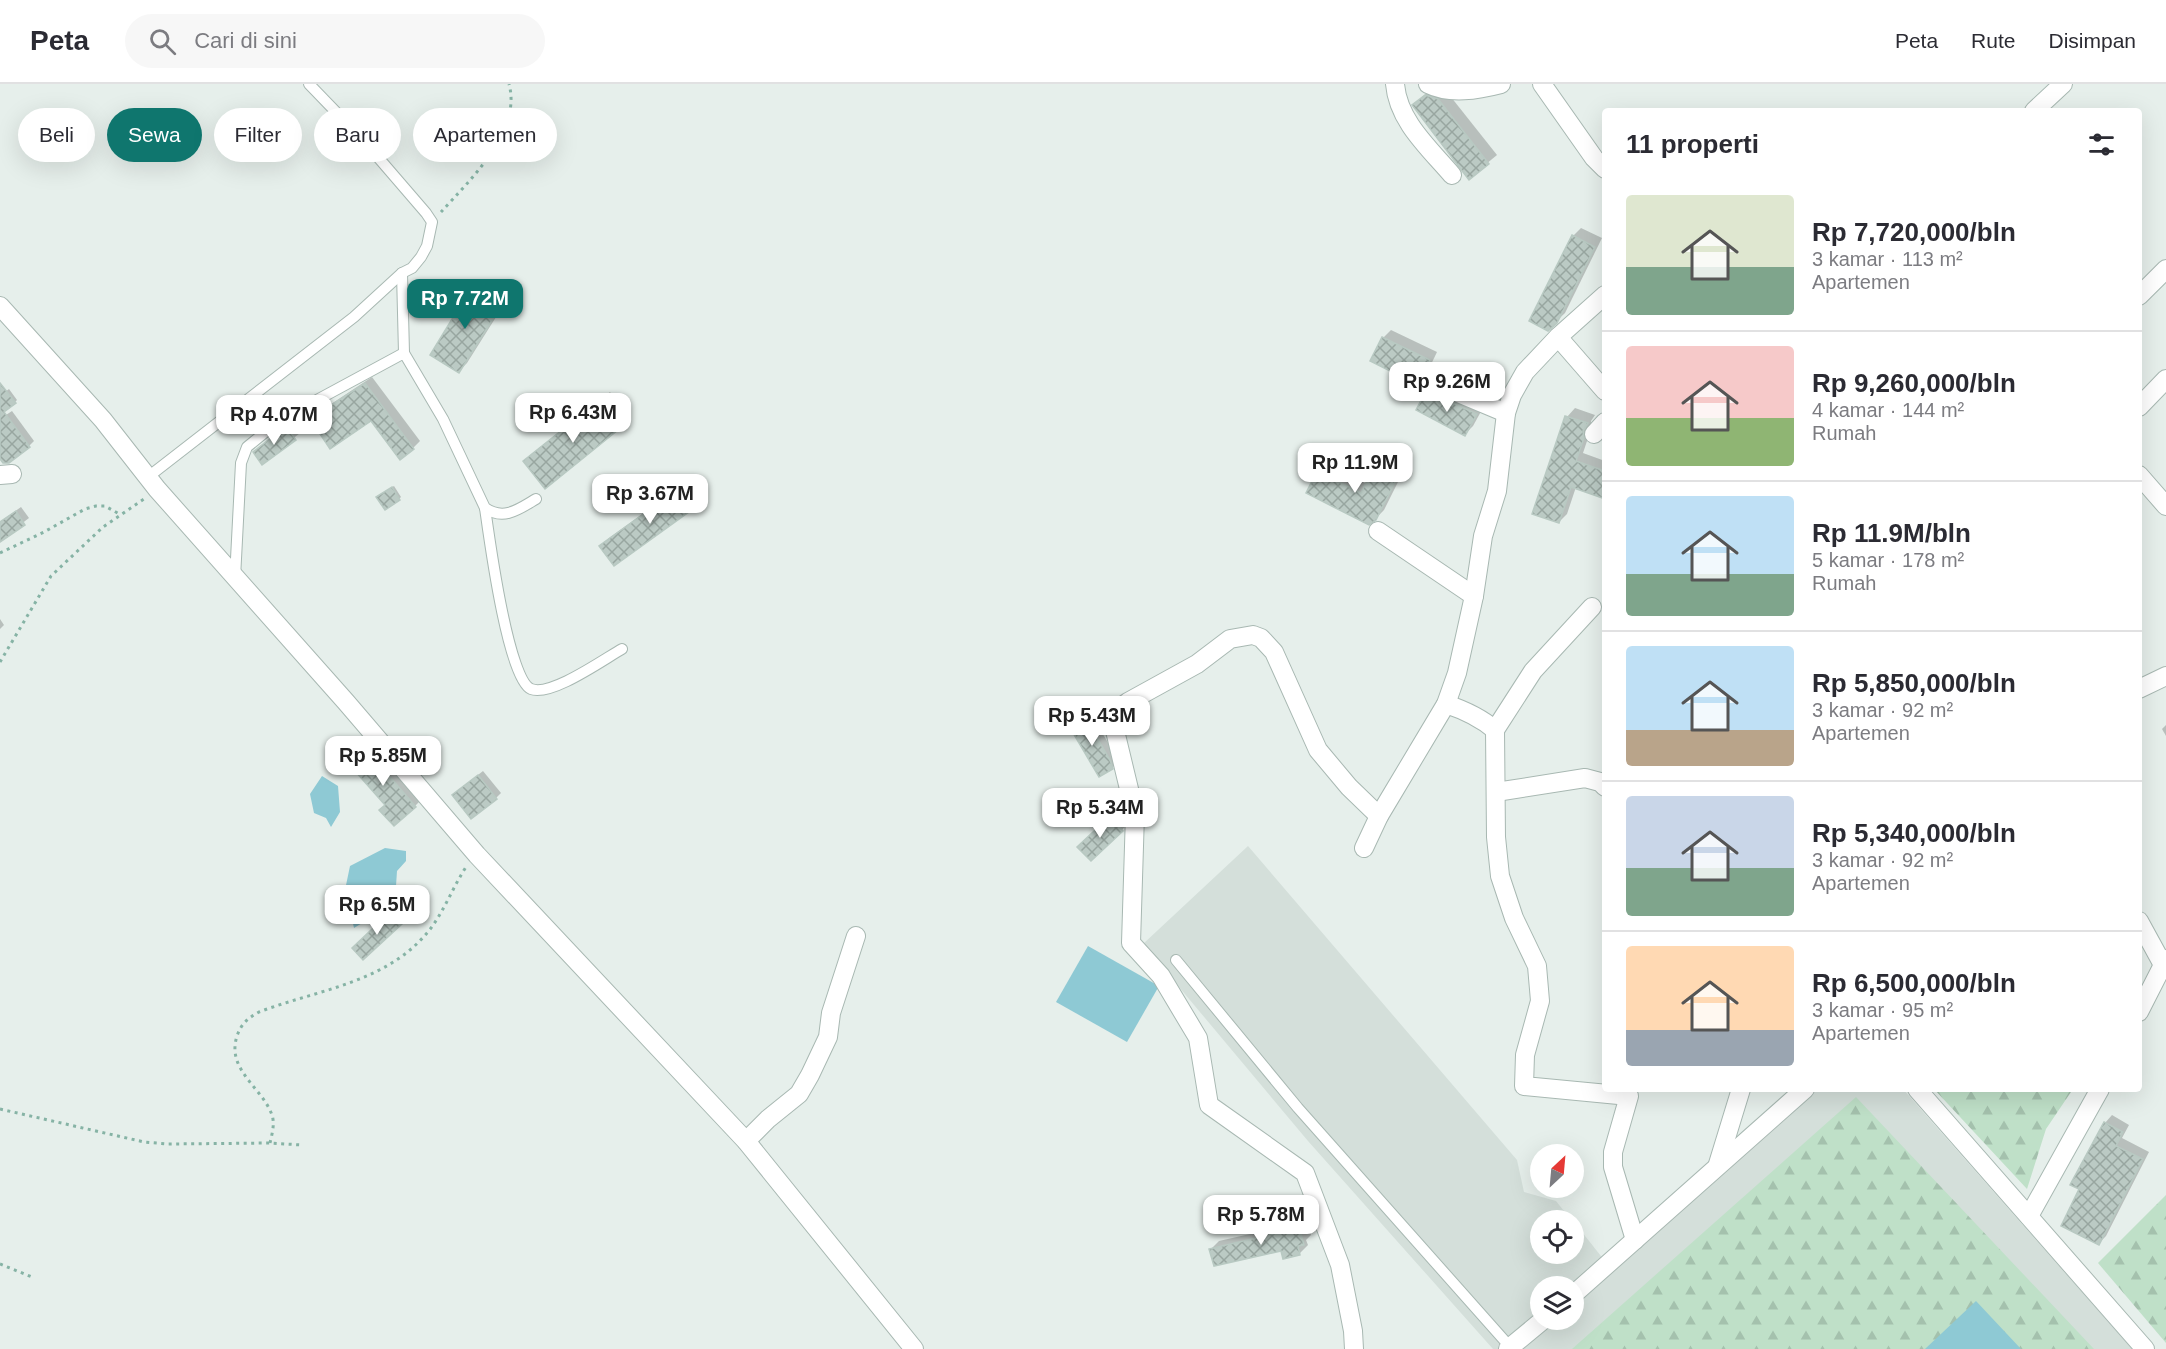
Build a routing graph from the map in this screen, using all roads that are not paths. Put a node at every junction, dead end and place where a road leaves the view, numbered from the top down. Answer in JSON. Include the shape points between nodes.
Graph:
{"nodes":[{"id":1,"x":309,"y":84,"type":"edge"},
{"id":2,"x":1395,"y":84,"type":"edge"},
{"id":3,"x":1428,"y":84,"type":"edge"},
{"id":4,"x":1501,"y":84,"type":"edge"},
{"id":5,"x":1542,"y":84,"type":"edge"},
{"id":6,"x":2063,"y":84,"type":"edge"},
{"id":7,"x":2037,"y":108,"type":"edge"},
{"id":8,"x":1602,"y":167,"type":"edge"},
{"id":9,"x":1452,"y":175,"type":"dead end"},
{"id":10,"x":2166,"y":269,"type":"edge"},
{"id":11,"x":402,"y":273,"type":"junction"},
{"id":12,"x":2142,"y":293,"type":"edge"},
{"id":13,"x":1602,"y":298,"type":"edge"},
{"id":14,"x":0,"y":306,"type":"edge"},
{"id":15,"x":1558,"y":337,"type":"junction"},
{"id":16,"x":404,"y":353,"type":"junction"},
{"id":17,"x":2166,"y":381,"type":"edge"},
{"id":18,"x":1432,"y":382,"type":"dead end"},
{"id":19,"x":1602,"y":388,"type":"edge"},
{"id":20,"x":2142,"y":404,"type":"edge"},
{"id":21,"x":1506,"y":412,"type":"junction"},
{"id":22,"x":2142,"y":479,"type":"edge"},
{"id":23,"x":153,"y":483,"type":"junction"},
{"id":24,"x":536,"y":499,"type":"dead end"},
{"id":25,"x":2166,"y":506,"type":"edge"},
{"id":26,"x":485,"y":508,"type":"junction"},
{"id":27,"x":1378,"y":531,"type":"dead end"},
{"id":28,"x":235,"y":578,"type":"junction"},
{"id":29,"x":1474,"y":596,"type":"junction"},
{"id":30,"x":1592,"y":607,"type":"dead end"},
{"id":31,"x":622,"y":649,"type":"dead end"},
{"id":32,"x":2166,"y":676,"type":"edge"},
{"id":33,"x":2142,"y":683,"type":"edge"},
{"id":34,"x":1446,"y":704,"type":"junction"},
{"id":35,"x":1495,"y":729,"type":"junction"},
{"id":36,"x":1602,"y":784,"type":"edge"},
{"id":37,"x":1496,"y":792,"type":"junction"},
{"id":38,"x":1379,"y":816,"type":"junction"},
{"id":39,"x":1364,"y":848,"type":"dead end"},
{"id":40,"x":2142,"y":926,"type":"edge"},
{"id":41,"x":856,"y":936,"type":"dead end"},
{"id":42,"x":1176,"y":960,"type":"dead end"},
{"id":43,"x":2165,"y":962,"type":"edge"},
{"id":44,"x":2142,"y":1006,"type":"edge"},
{"id":45,"x":1602,"y":1091,"type":"edge"},
{"id":46,"x":1615,"y":1092,"type":"edge"},
{"id":47,"x":1740,"y":1092,"type":"edge"},
{"id":48,"x":1802,"y":1092,"type":"edge"},
{"id":49,"x":1920,"y":1092,"type":"edge"},
{"id":50,"x":2098,"y":1092,"type":"edge"},
{"id":51,"x":1630,"y":1093,"type":"edge"},
{"id":52,"x":746,"y":1141,"type":"junction"},
{"id":53,"x":1718,"y":1164,"type":"junction"},
{"id":54,"x":2029,"y":1216,"type":"junction"},
{"id":55,"x":1635,"y":1240,"type":"junction"},
{"id":56,"x":1584,"y":1285,"type":"edge"},
{"id":57,"x":1531,"y":1330,"type":"edge"},
{"id":58,"x":1510,"y":1348,"type":"edge"},
{"id":59,"x":914,"y":1349,"type":"edge"},
{"id":60,"x":1354,"y":1349,"type":"edge"},
{"id":61,"x":2145,"y":1349,"type":"edge"}],
"edges":[{"from":1,"to":11,"type":"lane","via":[[364,141],[432,222],[421,257]]},
{"from":2,"to":9,"type":"street","via":[[1396,100],[1412,128]]},
{"from":3,"to":4,"type":"street","via":[[1459,90]]},
{"from":5,"to":8,"type":"street"},
{"from":6,"to":7,"type":"street"},
{"from":10,"to":12,"type":"street"},
{"from":11,"to":16,"type":"lane"},
{"from":11,"to":23,"type":"lane"},
{"from":13,"to":15,"type":"street"},
{"from":14,"to":23,"type":"street","via":[[103,420]]},
{"from":15,"to":19,"type":"street"},
{"from":15,"to":21,"type":"street","via":[[1525,372]]},
{"from":16,"to":26,"type":"lane","via":[[443,419]]},
{"from":16,"to":28,"type":"lane","via":[[280,420],[247,447],[241,463]]},
{"from":17,"to":20,"type":"street"},
{"from":18,"to":21,"type":"street"},
{"from":21,"to":29,"type":"street","via":[[1497,490],[1483,536]]},
{"from":22,"to":25,"type":"street"},
{"from":23,"to":28,"type":"street"},
{"from":24,"to":26,"type":"lane","via":[[513,513],[496,514]]},
{"from":26,"to":31,"type":"lane","via":[[513,656],[526,686],[538,690],[555,687]]},
{"from":27,"to":29,"type":"street"},
{"from":28,"to":52,"type":"street","via":[[477,855]]},
{"from":29,"to":34,"type":"street"},
{"from":30,"to":35,"type":"street","via":[[1533,671]]},
{"from":32,"to":33,"type":"street"},
{"from":34,"to":35,"type":"street"},
{"from":34,"to":38,"type":"street"},
{"from":35,"to":37,"type":"street"},
{"from":36,"to":37,"type":"street","via":[[1586,778]]},
{"from":37,"to":45,"type":"street","via":[[1500,876],[1514,918],[1537,966],[1540,1001],[1525,1054],[1524,1086]]},
{"from":38,"to":39,"type":"street"},
{"from":38,"to":60,"type":"street","via":[[1318,750],[1274,652],[1261,638],[1253,635],[1230,639],[1197,664],[1111,714],[1135,813],[1131,943],[1161,976],[1198,1038],[1209,1105],[1305,1173],[1340,1265]]},
{"from":40,"to":43,"type":"street"},
{"from":41,"to":52,"type":"street","via":[[831,1013],[828,1037],[810,1075],[799,1094]]},
{"from":42,"to":58,"type":"lane","via":[[1298,1108]]},
{"from":43,"to":44,"type":"street"},
{"from":46,"to":51,"type":"street"},
{"from":47,"to":53,"type":"street"},
{"from":48,"to":53,"type":"street"},
{"from":49,"to":54,"type":"street"},
{"from":50,"to":54,"type":"street"},
{"from":51,"to":55,"type":"street","via":[[1613,1152],[1613,1167]]},
{"from":52,"to":59,"type":"street"},
{"from":53,"to":55,"type":"street"},
{"from":54,"to":61,"type":"street"},
{"from":55,"to":56,"type":"street"},
{"from":57,"to":58,"type":"street"}]}
